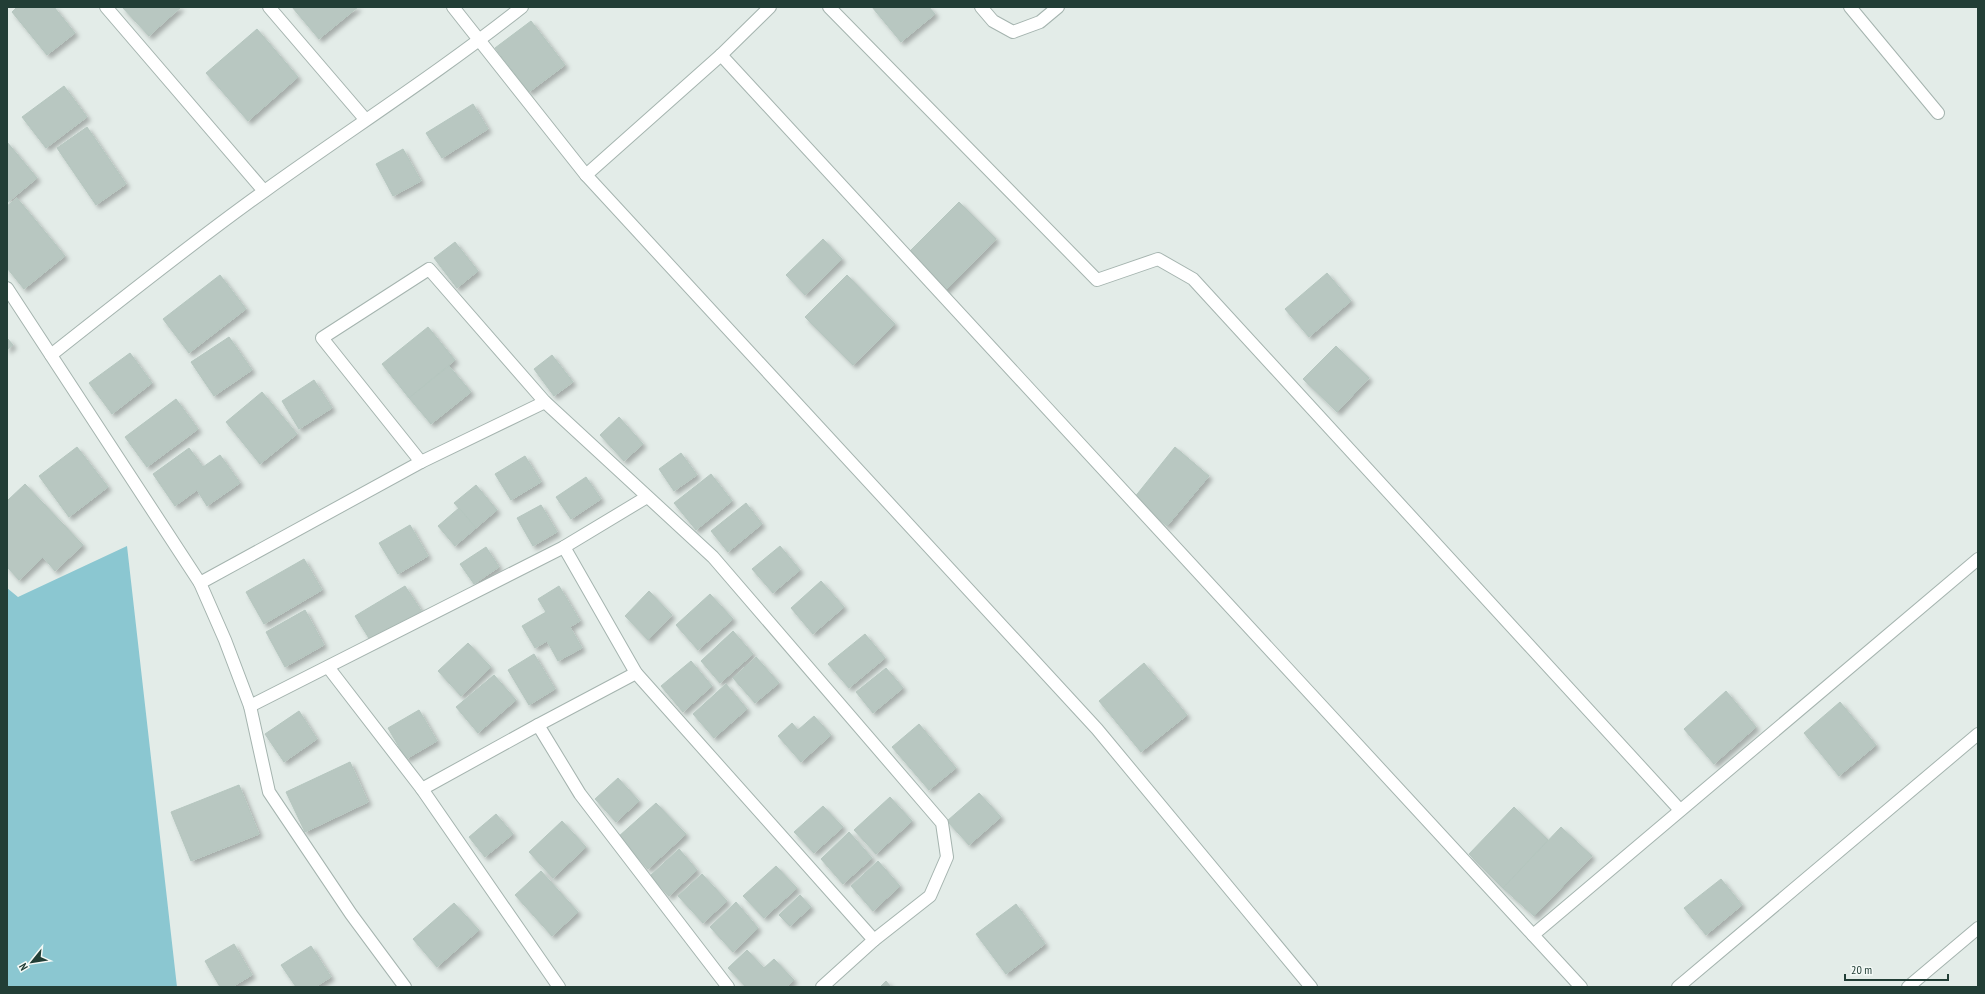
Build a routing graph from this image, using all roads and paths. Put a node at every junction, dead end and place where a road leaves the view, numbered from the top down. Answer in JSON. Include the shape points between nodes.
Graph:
{"nodes":[{"id":1,"x":106,"y":7,"type":"edge"},
{"id":2,"x":269,"y":7,"type":"edge"},
{"id":3,"x":453,"y":7,"type":"edge"},
{"id":4,"x":522,"y":7,"type":"edge"},
{"id":5,"x":770,"y":7,"type":"edge"},
{"id":6,"x":829,"y":7,"type":"edge"},
{"id":7,"x":981,"y":7,"type":"edge"},
{"id":8,"x":1058,"y":7,"type":"edge"},
{"id":9,"x":1850,"y":7,"type":"edge"},
{"id":10,"x":480,"y":40,"type":"junction"},
{"id":11,"x":721,"y":55,"type":"junction"},
{"id":12,"x":1938,"y":113,"type":"dead end"},
{"id":13,"x":366,"y":119,"type":"junction"},
{"id":14,"x":586,"y":175,"type":"junction"},
{"id":15,"x":264,"y":191,"type":"junction"},
{"id":16,"x":7,"y":288,"type":"edge"},
{"id":17,"x":51,"y":355,"type":"junction"},
{"id":18,"x":544,"y":402,"type":"junction"},
{"id":19,"x":421,"y":462,"type":"junction"},
{"id":20,"x":647,"y":497,"type":"junction"},
{"id":21,"x":564,"y":547,"type":"junction"},
{"id":22,"x":1978,"y":559,"type":"edge"},
{"id":23,"x":200,"y":583,"type":"junction"},
{"id":24,"x":328,"y":667,"type":"junction"},
{"id":25,"x":636,"y":673,"type":"junction"},
{"id":26,"x":250,"y":706,"type":"junction"},
{"id":27,"x":538,"y":725,"type":"junction"},
{"id":28,"x":1978,"y":734,"type":"edge"},
{"id":29,"x":422,"y":789,"type":"junction"},
{"id":30,"x":1680,"y":810,"type":"junction"},
{"id":31,"x":1978,"y":928,"type":"edge"},
{"id":32,"x":1533,"y":935,"type":"junction"},
{"id":33,"x":874,"y":940,"type":"junction"},
{"id":34,"x":404,"y":987,"type":"edge"},
{"id":35,"x":559,"y":987,"type":"edge"},
{"id":36,"x":728,"y":987,"type":"edge"},
{"id":37,"x":822,"y":987,"type":"edge"},
{"id":38,"x":1311,"y":987,"type":"edge"},
{"id":39,"x":1581,"y":987,"type":"edge"},
{"id":40,"x":1678,"y":987,"type":"edge"},
{"id":41,"x":1908,"y":987,"type":"edge"}],
"edges":[{"from":1,"to":15,"type":"street"},
{"from":2,"to":13,"type":"street"},
{"from":3,"to":10,"type":"street"},
{"from":4,"to":10,"type":"street"},
{"from":5,"to":11,"type":"street"},
{"from":6,"to":30,"type":"street","via":[[1097,280],[1158,259],[1193,279]]},
{"from":7,"to":8,"type":"street","via":[[993,21],[1013,32],[1040,22]]},
{"from":9,"to":12,"type":"street"},
{"from":10,"to":13,"type":"street"},
{"from":10,"to":14,"type":"street"},
{"from":11,"to":14,"type":"street"},
{"from":11,"to":32,"type":"street"},
{"from":13,"to":15,"type":"street"},
{"from":14,"to":38,"type":"street","via":[[1097,729]]},
{"from":15,"to":17,"type":"street","via":[[163,266]]},
{"from":16,"to":17,"type":"street"},
{"from":17,"to":23,"type":"street"},
{"from":18,"to":19,"type":"street"},
{"from":18,"to":19,"type":"street","via":[[428,270],[322,338]]},
{"from":18,"to":20,"type":"street"},
{"from":19,"to":23,"type":"street"},
{"from":20,"to":21,"type":"street"},
{"from":20,"to":33,"type":"street","via":[[713,557],[942,822],[947,857],[930,896]]},
{"from":21,"to":24,"type":"street"},
{"from":21,"to":25,"type":"street"},
{"from":22,"to":30,"type":"street"},
{"from":23,"to":26,"type":"street"},
{"from":24,"to":26,"type":"street"},
{"from":24,"to":29,"type":"street"},
{"from":25,"to":27,"type":"street"},
{"from":25,"to":33,"type":"street"},
{"from":26,"to":34,"type":"street","via":[[269,792],[351,914]]},
{"from":27,"to":29,"type":"street"},
{"from":27,"to":36,"type":"street","via":[[580,794]]},
{"from":28,"to":40,"type":"street"},
{"from":29,"to":35,"type":"street"},
{"from":30,"to":32,"type":"street"},
{"from":31,"to":41,"type":"street"},
{"from":32,"to":39,"type":"street"},
{"from":33,"to":37,"type":"street"}]}
